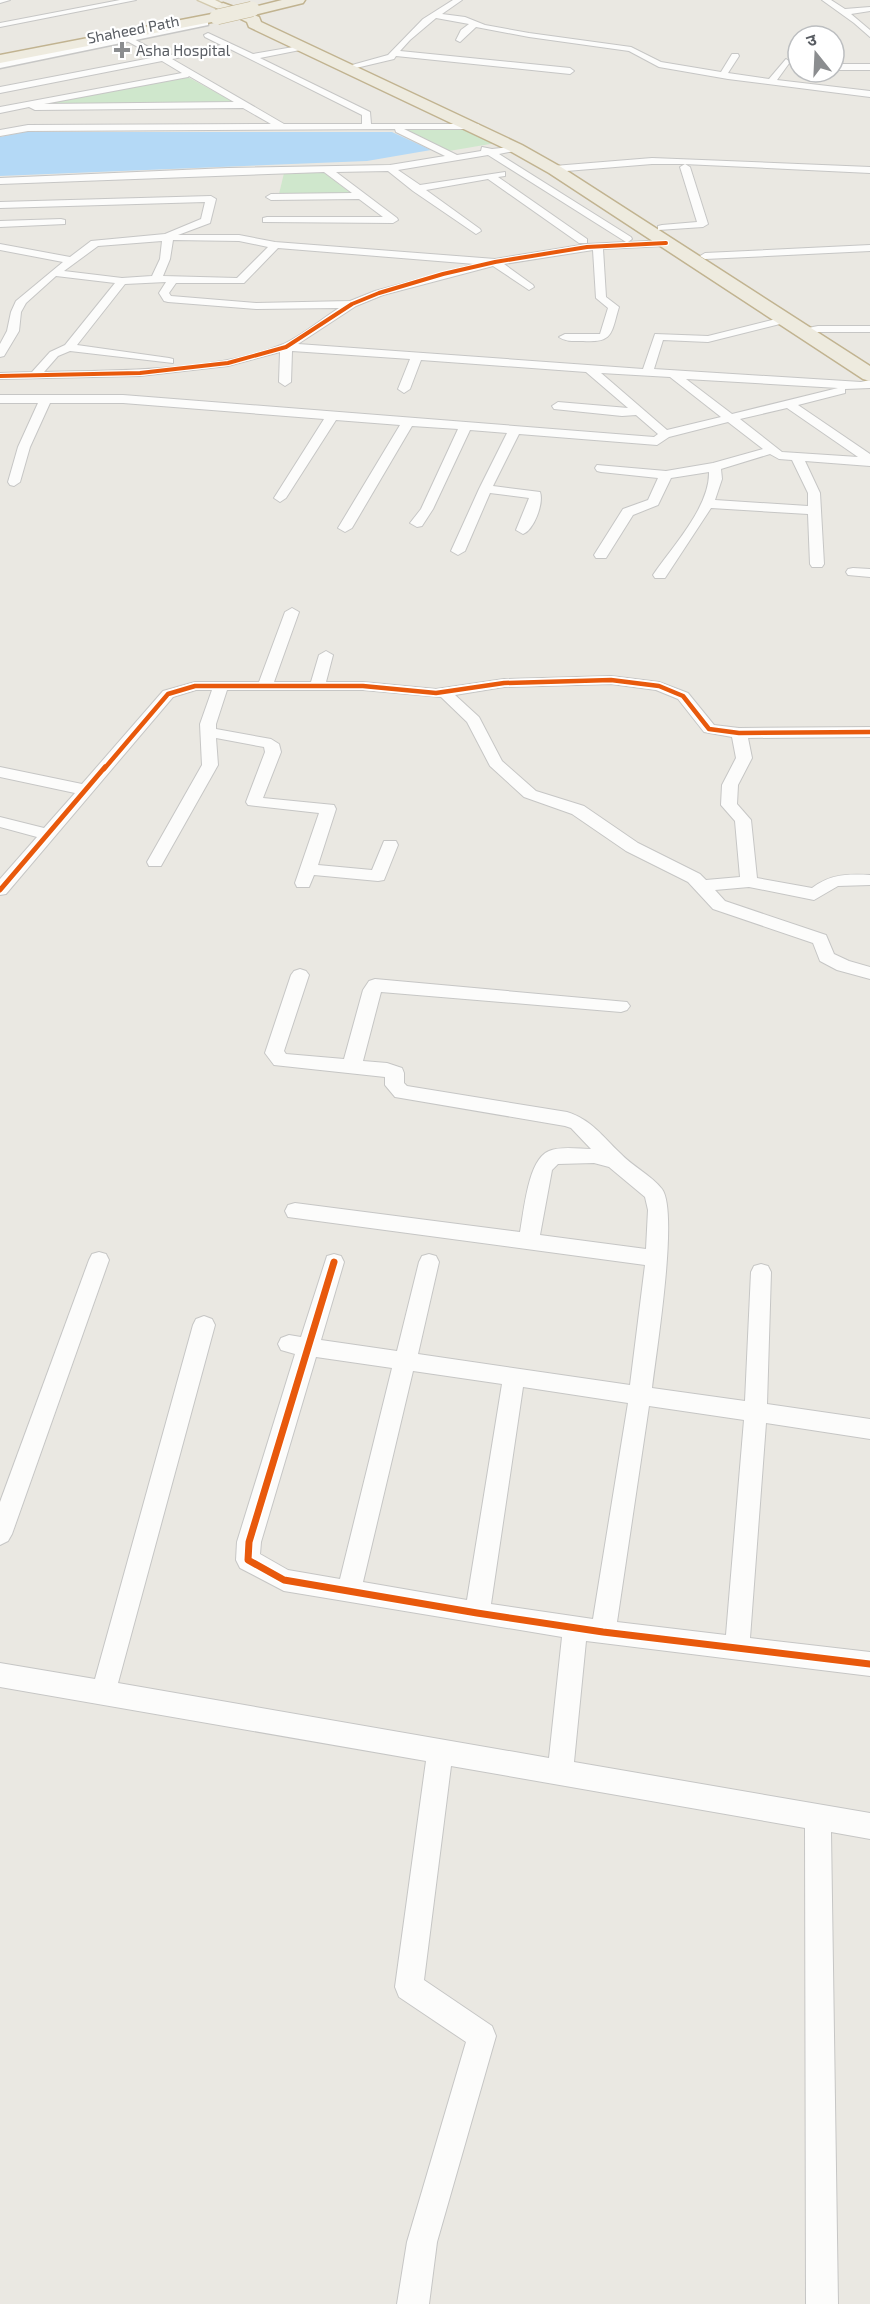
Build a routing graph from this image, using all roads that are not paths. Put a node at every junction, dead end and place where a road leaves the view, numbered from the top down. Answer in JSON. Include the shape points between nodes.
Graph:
{"nodes":[{"id":1,"x":6,"y":0,"type":"edge"},
{"id":2,"x":97,"y":0,"type":"edge"},
{"id":3,"x":132,"y":0,"type":"edge"},
{"id":4,"x":204,"y":0,"type":"edge"},
{"id":5,"x":266,"y":0,"type":"edge"},
{"id":6,"x":285,"y":0,"type":"edge"},
{"id":7,"x":298,"y":0,"type":"edge"},
{"id":8,"x":309,"y":0,"type":"edge"},
{"id":9,"x":458,"y":0,"type":"edge"},
{"id":10,"x":826,"y":0,"type":"edge"},
{"id":11,"x":839,"y":0,"type":"edge"},
{"id":12,"x":0,"y":1,"type":"edge"},
{"id":13,"x":106,"y":6,"type":"junction"},
{"id":14,"x":217,"y":8,"type":"edge"},
{"id":15,"x":870,"y":9,"type":"edge"},
{"id":16,"x":248,"y":11,"type":"edge"},
{"id":17,"x":855,"y":11,"type":"junction"},
{"id":18,"x":844,"y":12,"type":"junction"},
{"id":19,"x":433,"y":15,"type":"junction"},
{"id":20,"x":870,"y":21,"type":"edge"},
{"id":21,"x":474,"y":24,"type":"junction"},
{"id":22,"x":0,"y":25,"type":"edge"},
{"id":23,"x":208,"y":34,"type":"dead end"},
{"id":24,"x":870,"y":35,"type":"edge"},
{"id":25,"x":130,"y":39,"type":"junction"},
{"id":26,"x":460,"y":40,"type":"dead end"},
{"id":27,"x":299,"y":45,"type":"junction"},
{"id":28,"x":228,"y":46,"type":"junction"},
{"id":29,"x":393,"y":53,"type":"junction"},
{"id":30,"x":0,"y":55,"type":"edge"},
{"id":31,"x":249,"y":56,"type":"junction"},
{"id":32,"x":735,"y":56,"type":"dead end"},
{"id":33,"x":162,"y":58,"type":"junction"},
{"id":34,"x":786,"y":62,"type":"dead end"},
{"id":35,"x":0,"y":64,"type":"edge"},
{"id":36,"x":356,"y":65,"type":"junction"},
{"id":37,"x":846,"y":67,"type":"edge"},
{"id":38,"x":870,"y":67,"type":"edge"},
{"id":39,"x":547,"y":69,"type":"junction"},
{"id":40,"x":570,"y":71,"type":"dead end"},
{"id":41,"x":188,"y":74,"type":"junction"},
{"id":42,"x":723,"y":75,"type":"junction"},
{"id":43,"x":543,"y":81,"type":"dead end"},
{"id":44,"x":772,"y":81,"type":"junction"},
{"id":45,"x":0,"y":90,"type":"edge"},
{"id":46,"x":870,"y":94,"type":"edge"},
{"id":47,"x":30,"y":104,"type":"junction"},
{"id":48,"x":244,"y":105,"type":"junction"},
{"id":49,"x":8,"y":116,"type":"edge"},
{"id":50,"x":474,"y":126,"type":"junction"},
{"id":51,"x":283,"y":127,"type":"junction"},
{"id":52,"x":366,"y":127,"type":"junction"},
{"id":53,"x":394,"y":127,"type":"junction"},
{"id":54,"x":0,"y":133,"type":"edge"},
{"id":55,"x":512,"y":145,"type":"junction"},
{"id":56,"x":486,"y":149,"type":"junction"},
{"id":57,"x":451,"y":155,"type":"junction"},
{"id":58,"x":374,"y":167,"type":"junction"},
{"id":59,"x":326,"y":168,"type":"junction"},
{"id":60,"x":390,"y":168,"type":"junction"},
{"id":61,"x":685,"y":168,"type":"junction"},
{"id":62,"x":870,"y":170,"type":"edge"},
{"id":63,"x":520,"y":171,"type":"junction"},
{"id":64,"x":565,"y":171,"type":"junction"},
{"id":65,"x":490,"y":176,"type":"junction"},
{"id":66,"x":870,"y":176,"type":"edge"},
{"id":67,"x":0,"y":181,"type":"edge"},
{"id":68,"x":273,"y":183,"type":"junction"},
{"id":69,"x":214,"y":185,"type":"junction"},
{"id":70,"x":416,"y":189,"type":"junction"},
{"id":71,"x":363,"y":196,"type":"junction"},
{"id":72,"x":0,"y":205,"type":"edge"},
{"id":73,"x":267,"y":220,"type":"junction"},
{"id":74,"x":61,"y":222,"type":"dead end"},
{"id":75,"x":634,"y":222,"type":"junction"},
{"id":76,"x":0,"y":224,"type":"edge"},
{"id":77,"x":609,"y":227,"type":"junction"},
{"id":78,"x":0,"y":231,"type":"edge"},
{"id":79,"x":476,"y":231,"type":"dead end"},
{"id":80,"x":573,"y":234,"type":"junction"},
{"id":81,"x":664,"y":235,"type":"junction"},
{"id":82,"x":168,"y":237,"type":"junction"},
{"id":83,"x":627,"y":239,"type":"dead end"},
{"id":84,"x":262,"y":241,"type":"junction"},
{"id":85,"x":583,"y":241,"type":"dead end"},
{"id":86,"x":275,"y":245,"type":"junction"},
{"id":87,"x":598,"y":246,"type":"junction"},
{"id":88,"x":0,"y":247,"type":"edge"},
{"id":89,"x":870,"y":248,"type":"edge"},
{"id":90,"x":28,"y":251,"type":"junction"},
{"id":91,"x":412,"y":256,"type":"junction"},
{"id":92,"x":705,"y":256,"type":"junction"},
{"id":93,"x":71,"y":260,"type":"junction"},
{"id":94,"x":495,"y":262,"type":"junction"},
{"id":95,"x":54,"y":273,"type":"junction"},
{"id":96,"x":156,"y":279,"type":"junction"},
{"id":97,"x":422,"y":280,"type":"junction"},
{"id":98,"x":122,"y":281,"type":"junction"},
{"id":99,"x":172,"y":281,"type":"junction"},
{"id":100,"x":530,"y":287,"type":"dead end"},
{"id":101,"x":352,"y":304,"type":"junction"},
{"id":102,"x":784,"y":320,"type":"junction"},
{"id":103,"x":870,"y":329,"type":"edge"},
{"id":104,"x":0,"y":331,"type":"edge"},
{"id":105,"x":13,"y":331,"type":"junction"},
{"id":106,"x":810,"y":331,"type":"junction"},
{"id":107,"x":565,"y":337,"type":"dead end"},
{"id":108,"x":69,"y":346,"type":"junction"},
{"id":109,"x":286,"y":347,"type":"junction"},
{"id":110,"x":0,"y":354,"type":"edge"},
{"id":111,"x":417,"y":356,"type":"junction"},
{"id":112,"x":870,"y":363,"type":"edge"},
{"id":113,"x":192,"y":367,"type":"junction"},
{"id":114,"x":588,"y":367,"type":"junction"},
{"id":115,"x":648,"y":371,"type":"junction"},
{"id":116,"x":671,"y":373,"type":"junction"},
{"id":117,"x":36,"y":374,"type":"junction"},
{"id":118,"x":61,"y":374,"type":"junction"},
{"id":119,"x":0,"y":376,"type":"edge"},
{"id":120,"x":285,"y":382,"type":"dead end"},
{"id":121,"x":867,"y":382,"type":"edge"},
{"id":122,"x":404,"y":389,"type":"dead end"},
{"id":123,"x":0,"y":399,"type":"edge"},
{"id":124,"x":46,"y":399,"type":"junction"},
{"id":125,"x":73,"y":399,"type":"junction"},
{"id":126,"x":789,"y":404,"type":"junction"},
{"id":127,"x":558,"y":406,"type":"dead end"},
{"id":128,"x":638,"y":411,"type":"junction"},
{"id":129,"x":332,"y":416,"type":"junction"},
{"id":130,"x":728,"y":418,"type":"junction"},
{"id":131,"x":408,"y":422,"type":"junction"},
{"id":132,"x":466,"y":426,"type":"junction"},
{"id":133,"x":515,"y":430,"type":"junction"},
{"id":134,"x":665,"y":434,"type":"junction"},
{"id":135,"x":772,"y":450,"type":"junction"},
{"id":136,"x":797,"y":456,"type":"junction"},
{"id":137,"x":870,"y":461,"type":"edge"},
{"id":138,"x":715,"y":467,"type":"junction"},
{"id":139,"x":601,"y":468,"type":"dead end"},
{"id":140,"x":666,"y":475,"type":"junction"},
{"id":141,"x":14,"y":482,"type":"dead end"},
{"id":142,"x":485,"y":489,"type":"junction"},
{"id":143,"x":280,"y":498,"type":"dead end"},
{"id":144,"x":708,"y":504,"type":"junction"},
{"id":145,"x":814,"y":510,"type":"junction"},
{"id":146,"x":417,"y":524,"type":"dead end"},
{"id":147,"x":345,"y":528,"type":"dead end"},
{"id":148,"x":523,"y":530,"type":"dead end"},
{"id":149,"x":458,"y":551,"type":"dead end"},
{"id":150,"x":601,"y":555,"type":"dead end"},
{"id":151,"x":817,"y":564,"type":"dead end"},
{"id":152,"x":853,"y":572,"type":"dead end"},
{"id":153,"x":870,"y":573,"type":"edge"},
{"id":154,"x":660,"y":574,"type":"dead end"},
{"id":155,"x":292,"y":612,"type":"dead end"},
{"id":156,"x":326,"y":655,"type":"dead end"},
{"id":157,"x":221,"y":686,"type":"junction"},
{"id":158,"x":266,"y":686,"type":"junction"},
{"id":159,"x":317,"y":686,"type":"junction"},
{"id":160,"x":444,"y":692,"type":"junction"},
{"id":161,"x":208,"y":732,"type":"junction"},
{"id":162,"x":870,"y":732,"type":"edge"},
{"id":163,"x":740,"y":733,"type":"junction"},
{"id":164,"x":0,"y":772,"type":"edge"},
{"id":165,"x":85,"y":790,"type":"junction"},
{"id":166,"x":0,"y":822,"type":"edge"},
{"id":167,"x":47,"y":834,"type":"junction"},
{"id":168,"x":390,"y":845,"type":"dead end"},
{"id":169,"x":155,"y":862,"type":"dead end"},
{"id":170,"x":748,"y":879,"type":"dead end"},
{"id":171,"x":870,"y":880,"type":"edge"},
{"id":172,"x":702,"y":886,"type":"junction"},
{"id":173,"x":0,"y":890,"type":"edge"},
{"id":174,"x":870,"y":973,"type":"edge"},
{"id":175,"x":300,"y":975,"type":"dead end"},
{"id":176,"x":621,"y":1006,"type":"dead end"},
{"id":177,"x":352,"y":1066,"type":"junction"},
{"id":178,"x":615,"y":1161,"type":"junction"},
{"id":179,"x":295,"y":1211,"type":"dead end"},
{"id":180,"x":528,"y":1242,"type":"junction"},
{"id":181,"x":656,"y":1258,"type":"junction"},
{"id":182,"x":99,"y":1260,"type":"dead end"},
{"id":183,"x":334,"y":1262,"type":"dead end"},
{"id":184,"x":429,"y":1262,"type":"dead end"},
{"id":185,"x":761,"y":1272,"type":"dead end"},
{"id":186,"x":204,"y":1325,"type":"dead end"},
{"id":187,"x":299,"y":1346,"type":"junction"},
{"id":188,"x":405,"y":1361,"type":"junction"},
{"id":189,"x":514,"y":1377,"type":"junction"},
{"id":190,"x":640,"y":1396,"type":"junction"},
{"id":191,"x":756,"y":1413,"type":"junction"},
{"id":192,"x":870,"y":1429,"type":"edge"},
{"id":193,"x":0,"y":1534,"type":"edge"},
{"id":194,"x":350,"y":1592,"type":"junction"},
{"id":195,"x":477,"y":1613,"type":"junction"},
{"id":196,"x":575,"y":1628,"type":"junction"},
{"id":197,"x":603,"y":1632,"type":"junction"},
{"id":198,"x":737,"y":1648,"type":"junction"},
{"id":199,"x":870,"y":1664,"type":"edge"},
{"id":200,"x":0,"y":1675,"type":"edge"},
{"id":201,"x":104,"y":1691,"type":"junction"},
{"id":202,"x":440,"y":1752,"type":"junction"},
{"id":203,"x":560,"y":1771,"type":"junction"},
{"id":204,"x":818,"y":1816,"type":"junction"},
{"id":205,"x":870,"y":1826,"type":"edge"},
{"id":206,"x":413,"y":2304,"type":"edge"},
{"id":207,"x":822,"y":2304,"type":"edge"}],
"edges":[{"from":1,"to":12,"type":"street"},
{"from":2,"to":13,"type":"street"},
{"from":3,"to":13,"type":"street"},
{"from":4,"to":14,"type":"main road"},
{"from":5,"to":16,"type":"highway"},
{"from":6,"to":16,"type":"highway"},
{"from":7,"to":16,"type":"highway"},
{"from":8,"to":16,"type":"street"},
{"from":9,"to":19,"type":"street"},
{"from":10,"to":18,"type":"street"},
{"from":11,"to":17,"type":"street"},
{"from":13,"to":22,"type":"street"},
{"from":14,"to":16,"type":"highway"},
{"from":14,"to":30,"type":"highway","name":"Shaheed Path"},
{"from":15,"to":17,"type":"street"},
{"from":16,"to":25,"type":"street"},
{"from":16,"to":27,"type":"highway","via":[[254,24]]},
{"from":16,"to":36,"type":"highway","via":[[263,22]]},
{"from":17,"to":18,"type":"street"},
{"from":17,"to":20,"type":"street"},
{"from":18,"to":24,"type":"street"},
{"from":19,"to":21,"type":"street"},
{"from":19,"to":29,"type":"street"},
{"from":21,"to":26,"type":"street"},
{"from":21,"to":42,"type":"street","via":[[631,49],[659,64]]},
{"from":23,"to":28,"type":"street"},
{"from":25,"to":33,"type":"street"},
{"from":25,"to":35,"type":"street"},
{"from":27,"to":31,"type":"street"},
{"from":27,"to":50,"type":"highway"},
{"from":28,"to":31,"type":"street"},
{"from":28,"to":33,"type":"street"},
{"from":29,"to":36,"type":"street","via":[[391,57]]},
{"from":29,"to":39,"type":"street"},
{"from":31,"to":52,"type":"street","via":[[367,114]]},
{"from":32,"to":42,"type":"street"},
{"from":33,"to":41,"type":"street"},
{"from":33,"to":45,"type":"street"},
{"from":34,"to":44,"type":"street"},
{"from":36,"to":64,"type":"highway","via":[[490,126]]},
{"from":37,"to":38,"type":"street"},
{"from":39,"to":40,"type":"street"},
{"from":39,"to":43,"type":"street"},
{"from":41,"to":47,"type":"street"},
{"from":41,"to":48,"type":"street"},
{"from":42,"to":44,"type":"street"},
{"from":44,"to":46,"type":"street"},
{"from":47,"to":48,"type":"street"},
{"from":47,"to":49,"type":"street"},
{"from":48,"to":51,"type":"street"},
{"from":49,"to":51,"type":"street"},
{"from":49,"to":54,"type":"street"},
{"from":50,"to":53,"type":"street"},
{"from":50,"to":55,"type":"highway"},
{"from":51,"to":52,"type":"street"},
{"from":52,"to":53,"type":"street"},
{"from":53,"to":57,"type":"street"},
{"from":55,"to":56,"type":"street"},
{"from":55,"to":64,"type":"highway"},
{"from":56,"to":57,"type":"street"},
{"from":56,"to":63,"type":"street"},
{"from":57,"to":58,"type":"street"},
{"from":57,"to":60,"type":"street"},
{"from":58,"to":59,"type":"street"},
{"from":58,"to":60,"type":"street"},
{"from":59,"to":68,"type":"street"},
{"from":59,"to":71,"type":"street"},
{"from":60,"to":70,"type":"street"},
{"from":61,"to":64,"type":"street"},
{"from":61,"to":66,"type":"street"},
{"from":61,"to":81,"type":"street","via":[[703,224]]},
{"from":62,"to":64,"type":"street","via":[[652,161]]},
{"from":63,"to":65,"type":"street"},
{"from":63,"to":77,"type":"street"},
{"from":64,"to":75,"type":"highway"},
{"from":64,"to":81,"type":"highway"},
{"from":65,"to":70,"type":"street"},
{"from":65,"to":80,"type":"street"},
{"from":67,"to":69,"type":"street"},
{"from":68,"to":69,"type":"street"},
{"from":68,"to":71,"type":"street"},
{"from":68,"to":73,"type":"street"},
{"from":69,"to":72,"type":"street"},
{"from":69,"to":82,"type":"street","via":[[206,221]]},
{"from":70,"to":79,"type":"street"},
{"from":71,"to":73,"type":"street","via":[[393,220]]},
{"from":73,"to":84,"type":"street"},
{"from":74,"to":76,"type":"street"},
{"from":75,"to":77,"type":"street"},
{"from":75,"to":81,"type":"highway"},
{"from":77,"to":80,"type":"street"},
{"from":77,"to":83,"type":"street"},
{"from":78,"to":90,"type":"street"},
{"from":80,"to":85,"type":"street"},
{"from":81,"to":87,"type":"street"},
{"from":81,"to":92,"type":"highway"},
{"from":81,"to":102,"type":"highway"},
{"from":82,"to":84,"type":"street"},
{"from":82,"to":93,"type":"street","via":[[95,243]]},
{"from":82,"to":96,"type":"street"},
{"from":84,"to":86,"type":"street"},
{"from":86,"to":91,"type":"street"},
{"from":86,"to":99,"type":"street","via":[[240,281]]},
{"from":87,"to":94,"type":"street"},
{"from":87,"to":107,"type":"street","via":[[601,298],[614,307],[605,336]]},
{"from":88,"to":90,"type":"street"},
{"from":89,"to":92,"type":"street"},
{"from":90,"to":93,"type":"street"},
{"from":91,"to":94,"type":"street"},
{"from":91,"to":97,"type":"street","via":[[414,276]]},
{"from":92,"to":106,"type":"highway"},
{"from":93,"to":95,"type":"street"},
{"from":94,"to":97,"type":"street"},
{"from":94,"to":100,"type":"street"},
{"from":95,"to":98,"type":"street"},
{"from":95,"to":105,"type":"street","via":[[21,301]]},
{"from":96,"to":98,"type":"street"},
{"from":96,"to":99,"type":"street"},
{"from":97,"to":101,"type":"street"},
{"from":98,"to":108,"type":"street"},
{"from":99,"to":101,"type":"street","via":[[164,293],[168,299],[256,306]]},
{"from":101,"to":109,"type":"street"},
{"from":102,"to":106,"type":"highway"},
{"from":102,"to":115,"type":"street","via":[[708,339],[659,336]]},
{"from":103,"to":106,"type":"street"},
{"from":104,"to":105,"type":"street"},
{"from":105,"to":110,"type":"street"},
{"from":106,"to":112,"type":"highway"},
{"from":106,"to":121,"type":"highway"},
{"from":108,"to":113,"type":"street"},
{"from":108,"to":117,"type":"street","via":[[54,354]]},
{"from":109,"to":111,"type":"street"},
{"from":109,"to":113,"type":"street","via":[[228,363]]},
{"from":109,"to":120,"type":"street"},
{"from":111,"to":114,"type":"street"},
{"from":111,"to":122,"type":"street"},
{"from":113,"to":118,"type":"street","via":[[140,373]]},
{"from":114,"to":115,"type":"street"},
{"from":114,"to":128,"type":"street"},
{"from":115,"to":116,"type":"street"},
{"from":116,"to":121,"type":"street"},
{"from":116,"to":130,"type":"street"},
{"from":117,"to":118,"type":"street"},
{"from":117,"to":119,"type":"street"},
{"from":118,"to":125,"type":"street"},
{"from":121,"to":126,"type":"street"},
{"from":123,"to":124,"type":"street"},
{"from":124,"to":125,"type":"street"},
{"from":124,"to":141,"type":"street","via":[[24,447]]},
{"from":125,"to":129,"type":"street","via":[[123,399]]},
{"from":126,"to":130,"type":"street"},
{"from":126,"to":137,"type":"street"},
{"from":127,"to":128,"type":"street"},
{"from":128,"to":134,"type":"street"},
{"from":129,"to":131,"type":"street"},
{"from":129,"to":143,"type":"street"},
{"from":130,"to":134,"type":"street"},
{"from":130,"to":135,"type":"street"},
{"from":131,"to":132,"type":"street"},
{"from":131,"to":147,"type":"street"},
{"from":132,"to":133,"type":"street"},
{"from":132,"to":146,"type":"street"},
{"from":133,"to":134,"type":"street","via":[[657,441]]},
{"from":133,"to":142,"type":"street"},
{"from":135,"to":136,"type":"street","via":[[779,455]]},
{"from":135,"to":138,"type":"street"},
{"from":136,"to":137,"type":"street"},
{"from":136,"to":145,"type":"street","via":[[814,493]]},
{"from":138,"to":140,"type":"street"},
{"from":138,"to":144,"type":"street","via":[[717,473]]},
{"from":139,"to":140,"type":"street"},
{"from":140,"to":150,"type":"street","via":[[653,502],[628,512]]},
{"from":142,"to":148,"type":"street","via":[[535,495]]},
{"from":142,"to":149,"type":"street"},
{"from":144,"to":145,"type":"street"},
{"from":144,"to":154,"type":"street"},
{"from":145,"to":151,"type":"street"},
{"from":152,"to":153,"type":"street"},
{"from":155,"to":158,"type":"street"},
{"from":156,"to":159,"type":"street"},
{"from":157,"to":158,"type":"street"},
{"from":157,"to":161,"type":"street"},
{"from":157,"to":165,"type":"street","via":[[195,686],[168,694]]},
{"from":158,"to":159,"type":"street"},
{"from":159,"to":160,"type":"street"},
{"from":160,"to":163,"type":"street","via":[[504,683],[611,680],[659,686],[683,696],[709,729]]},
{"from":160,"to":172,"type":"street","via":[[474,720],[495,764],[530,794],[578,810],[632,847],[694,878]]},
{"from":161,"to":168,"type":"street","via":[[271,744],[273,752],[254,802],[328,809],[305,876],[378,876]]},
{"from":161,"to":169,"type":"street","via":[[210,765]]},
{"from":162,"to":163,"type":"street"},
{"from":163,"to":170,"type":"street","via":[[744,758],[730,785],[729,805],[743,820]]},
{"from":164,"to":165,"type":"street"},
{"from":165,"to":167,"type":"street"},
{"from":166,"to":167,"type":"street"},
{"from":167,"to":173,"type":"street"},
{"from":171,"to":172,"type":"street","via":[[832,881],[814,894],[749,882]]},
{"from":172,"to":174,"type":"street","via":[[720,904],[820,939],[826,957]]},
{"from":175,"to":177,"type":"street","via":[[274,1053],[276,1057]]},
{"from":176,"to":177,"type":"street","via":[[383,983],[372,990]]},
{"from":177,"to":178,"type":"street","via":[[395,1073],[394,1085],[402,1092],[567,1119],[578,1123]]},
{"from":178,"to":180,"type":"street","via":[[594,1156],[553,1156],[543,1167]]},
{"from":178,"to":181,"type":"street","via":[[654,1193],[658,1210]]},
{"from":179,"to":180,"type":"street"},
{"from":180,"to":181,"type":"street"},
{"from":181,"to":190,"type":"street"},
{"from":182,"to":193,"type":"street"},
{"from":183,"to":187,"type":"street"},
{"from":184,"to":188,"type":"street"},
{"from":185,"to":191,"type":"street"},
{"from":186,"to":201,"type":"street"},
{"from":187,"to":188,"type":"street"},
{"from":187,"to":194,"type":"street","via":[[249,1542],[248,1560],[284,1580]]},
{"from":188,"to":189,"type":"street"},
{"from":188,"to":194,"type":"street"},
{"from":189,"to":190,"type":"street"},
{"from":189,"to":195,"type":"street"},
{"from":190,"to":191,"type":"street"},
{"from":190,"to":197,"type":"street"},
{"from":191,"to":192,"type":"street"},
{"from":191,"to":198,"type":"street"},
{"from":194,"to":195,"type":"street"},
{"from":195,"to":196,"type":"street"},
{"from":196,"to":197,"type":"street"},
{"from":196,"to":203,"type":"street"},
{"from":197,"to":198,"type":"street"},
{"from":198,"to":199,"type":"street"},
{"from":200,"to":201,"type":"street"},
{"from":201,"to":202,"type":"street"},
{"from":202,"to":203,"type":"street"},
{"from":202,"to":206,"type":"street","via":[[409,1988],[482,2036],[422,2242]]},
{"from":203,"to":204,"type":"street"},
{"from":204,"to":205,"type":"street"},
{"from":204,"to":207,"type":"street"}]}
